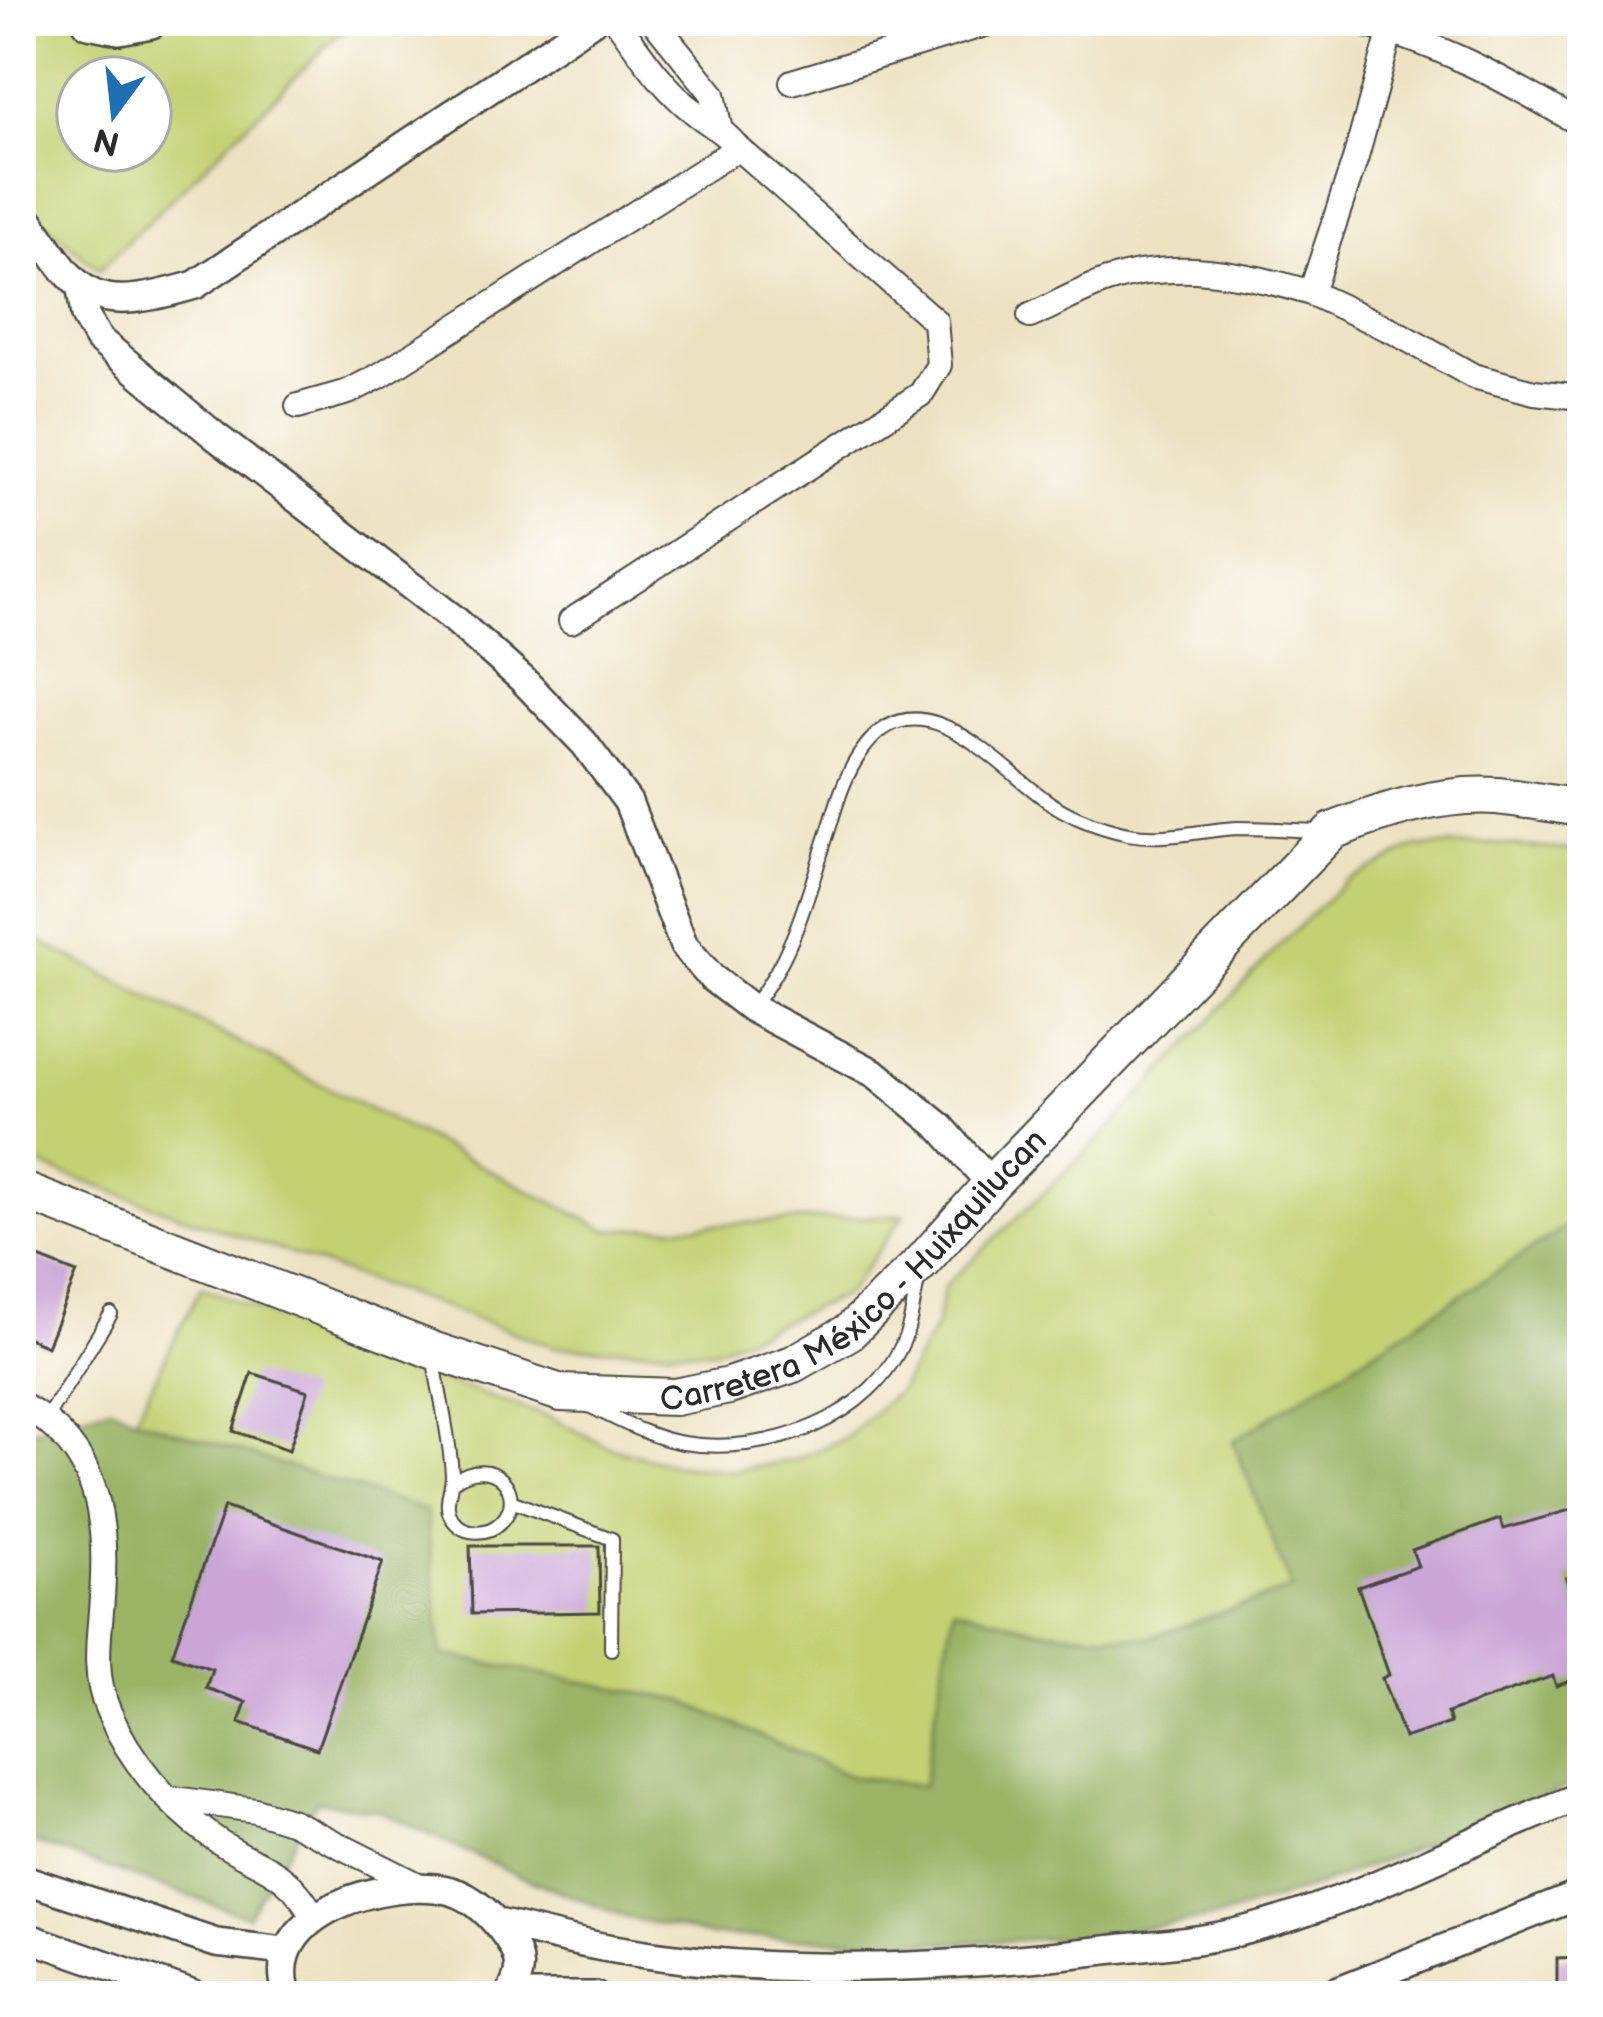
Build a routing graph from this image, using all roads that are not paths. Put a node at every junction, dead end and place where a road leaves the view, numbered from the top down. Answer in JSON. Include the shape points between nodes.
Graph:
{"nodes":[{"id":1,"x":89,"y":21,"type":"edge"},
{"id":2,"x":151,"y":21,"type":"edge"},
{"id":3,"x":592,"y":21,"type":"edge"},
{"id":4,"x":617,"y":21,"type":"edge"},
{"id":5,"x":654,"y":21,"type":"edge"},
{"id":6,"x":995,"y":21,"type":"edge"},
{"id":7,"x":1349,"y":21,"type":"edge"},
{"id":8,"x":1391,"y":30,"type":"junction"},
{"id":9,"x":792,"y":82,"type":"dead end"},
{"id":10,"x":1582,"y":125,"type":"edge"},
{"id":11,"x":719,"y":126,"type":"junction"},
{"id":12,"x":738,"y":148,"type":"junction"},
{"id":13,"x":21,"y":208,"type":"edge"},
{"id":14,"x":81,"y":289,"type":"junction"},
{"id":15,"x":1311,"y":293,"type":"junction"},
{"id":16,"x":1030,"y":316,"type":"dead end"},
{"id":17,"x":1582,"y":397,"type":"edge"},
{"id":18,"x":298,"y":406,"type":"dead end"},
{"id":19,"x":571,"y":621,"type":"dead end"},
{"id":20,"x":1582,"y":808,"type":"edge"},
{"id":21,"x":1332,"y":831,"type":"junction"},
{"id":22,"x":751,"y":1008,"type":"junction"},
{"id":23,"x":991,"y":1184,"type":"junction"},
{"id":24,"x":21,"y":1190,"type":"edge"},
{"id":25,"x":922,"y":1261,"type":"junction"},
{"id":26,"x":111,"y":1314,"type":"dead end"},
{"id":27,"x":432,"y":1350,"type":"junction"},
{"id":28,"x":560,"y":1393,"type":"junction"},
{"id":29,"x":21,"y":1405,"type":"edge"},
{"id":30,"x":46,"y":1419,"type":"junction"},
{"id":31,"x":452,"y":1482,"type":"junction"},
{"id":32,"x":511,"y":1501,"type":"junction"},
{"id":33,"x":611,"y":1648,"type":"dead end"},
{"id":34,"x":1582,"y":1796,"type":"edge"},
{"id":35,"x":166,"y":1798,"type":"junction"},
{"id":36,"x":21,"y":1879,"type":"edge"},
{"id":37,"x":422,"y":1887,"type":"junction"},
{"id":38,"x":1582,"y":1894,"type":"edge"},
{"id":39,"x":315,"y":1919,"type":"junction"},
{"id":40,"x":498,"y":1923,"type":"junction"},
{"id":41,"x":21,"y":1935,"type":"edge"},
{"id":42,"x":284,"y":1952,"type":"junction"},
{"id":43,"x":197,"y":1996,"type":"edge"},
{"id":44,"x":288,"y":1996,"type":"edge"},
{"id":45,"x":512,"y":1996,"type":"edge"},
{"id":46,"x":596,"y":1996,"type":"edge"},
{"id":47,"x":1324,"y":1996,"type":"edge"}],
"edges":[{"from":1,"to":2,"type":"main road"},
{"from":3,"to":14,"type":"street","via":[[194,285],[136,299]]},
{"from":4,"to":11,"type":"street","via":[[662,80]]},
{"from":5,"to":11,"type":"street","via":[[713,94]]},
{"from":6,"to":9,"type":"street"},
{"from":7,"to":8,"type":"street"},
{"from":8,"to":10,"type":"street","via":[[1458,56]]},
{"from":8,"to":15,"type":"street"},
{"from":11,"to":12,"type":"street"},
{"from":12,"to":18,"type":"street","via":[[379,376]]},
{"from":12,"to":19,"type":"street","via":[[935,321],[939,365],[921,394]]},
{"from":13,"to":14,"type":"street"},
{"from":14,"to":22,"type":"street","via":[[98,339],[454,619],[584,743],[628,802],[685,946]]},
{"from":15,"to":16,"type":"street","via":[[1248,274],[1186,269],[1109,280]]},
{"from":15,"to":17,"type":"street","via":[[1473,376]]},
{"from":20,"to":21,"type":"main road","name":"Carretera México - Huixquilucan","via":[[1494,796],[1441,799]]},
{"from":21,"to":22,"type":"lane","via":[[1133,835],[1051,803],[944,723],[884,728],[845,779],[777,977]]},
{"from":21,"to":23,"type":"main road","name":"Carretera México - Huixquilucan"},
{"from":22,"to":23,"type":"street","via":[[876,1074]]},
{"from":23,"to":25,"type":"main road","name":"Carretera México - Huixquilucan"},
{"from":24,"to":27,"type":"main road","name":"Carretera México - Huixquilucan"},
{"from":25,"to":28,"type":"main road","name":"Carretera México - Huixquilucan","via":[[849,1332],[793,1364],[674,1396]]},
{"from":25,"to":28,"type":"lane","via":[[906,1337],[879,1378],[843,1413],[795,1434],[734,1448],[678,1443]]},
{"from":26,"to":30,"type":"lane"},
{"from":27,"to":28,"type":"main road","name":"Carretera México - Huixquilucan"},
{"from":27,"to":31,"type":"lane"},
{"from":29,"to":30,"type":"street"},
{"from":30,"to":35,"type":"street","via":[[81,1457],[97,1492],[103,1537],[95,1651],[106,1706]]},
{"from":31,"to":32,"type":"lane","via":[[469,1470],[489,1470],[505,1482]]},
{"from":31,"to":32,"type":"lane","via":[[452,1519],[469,1532],[488,1532],[505,1520]]},
{"from":32,"to":33,"type":"lane","via":[[612,1539]]},
{"from":34,"to":40,"type":"street","via":[[1330,1903],[1216,1936],[1080,1953],[961,1965],[731,1962],[615,1950]]},
{"from":35,"to":37,"type":"street","via":[[293,1822]]},
{"from":35,"to":39,"type":"street","via":[[213,1838],[299,1890]]},
{"from":36,"to":42,"type":"street","via":[[216,1943]]},
{"from":37,"to":39,"type":"street","via":[[350,1898]]},
{"from":37,"to":40,"type":"street","via":[[454,1891]]},
{"from":38,"to":47,"type":"street"},
{"from":39,"to":42,"type":"street"},
{"from":40,"to":45,"type":"street","via":[[518,1953]]},
{"from":41,"to":43,"type":"street"},
{"from":42,"to":44,"type":"street"},
{"from":45,"to":46,"type":"street"}]}
